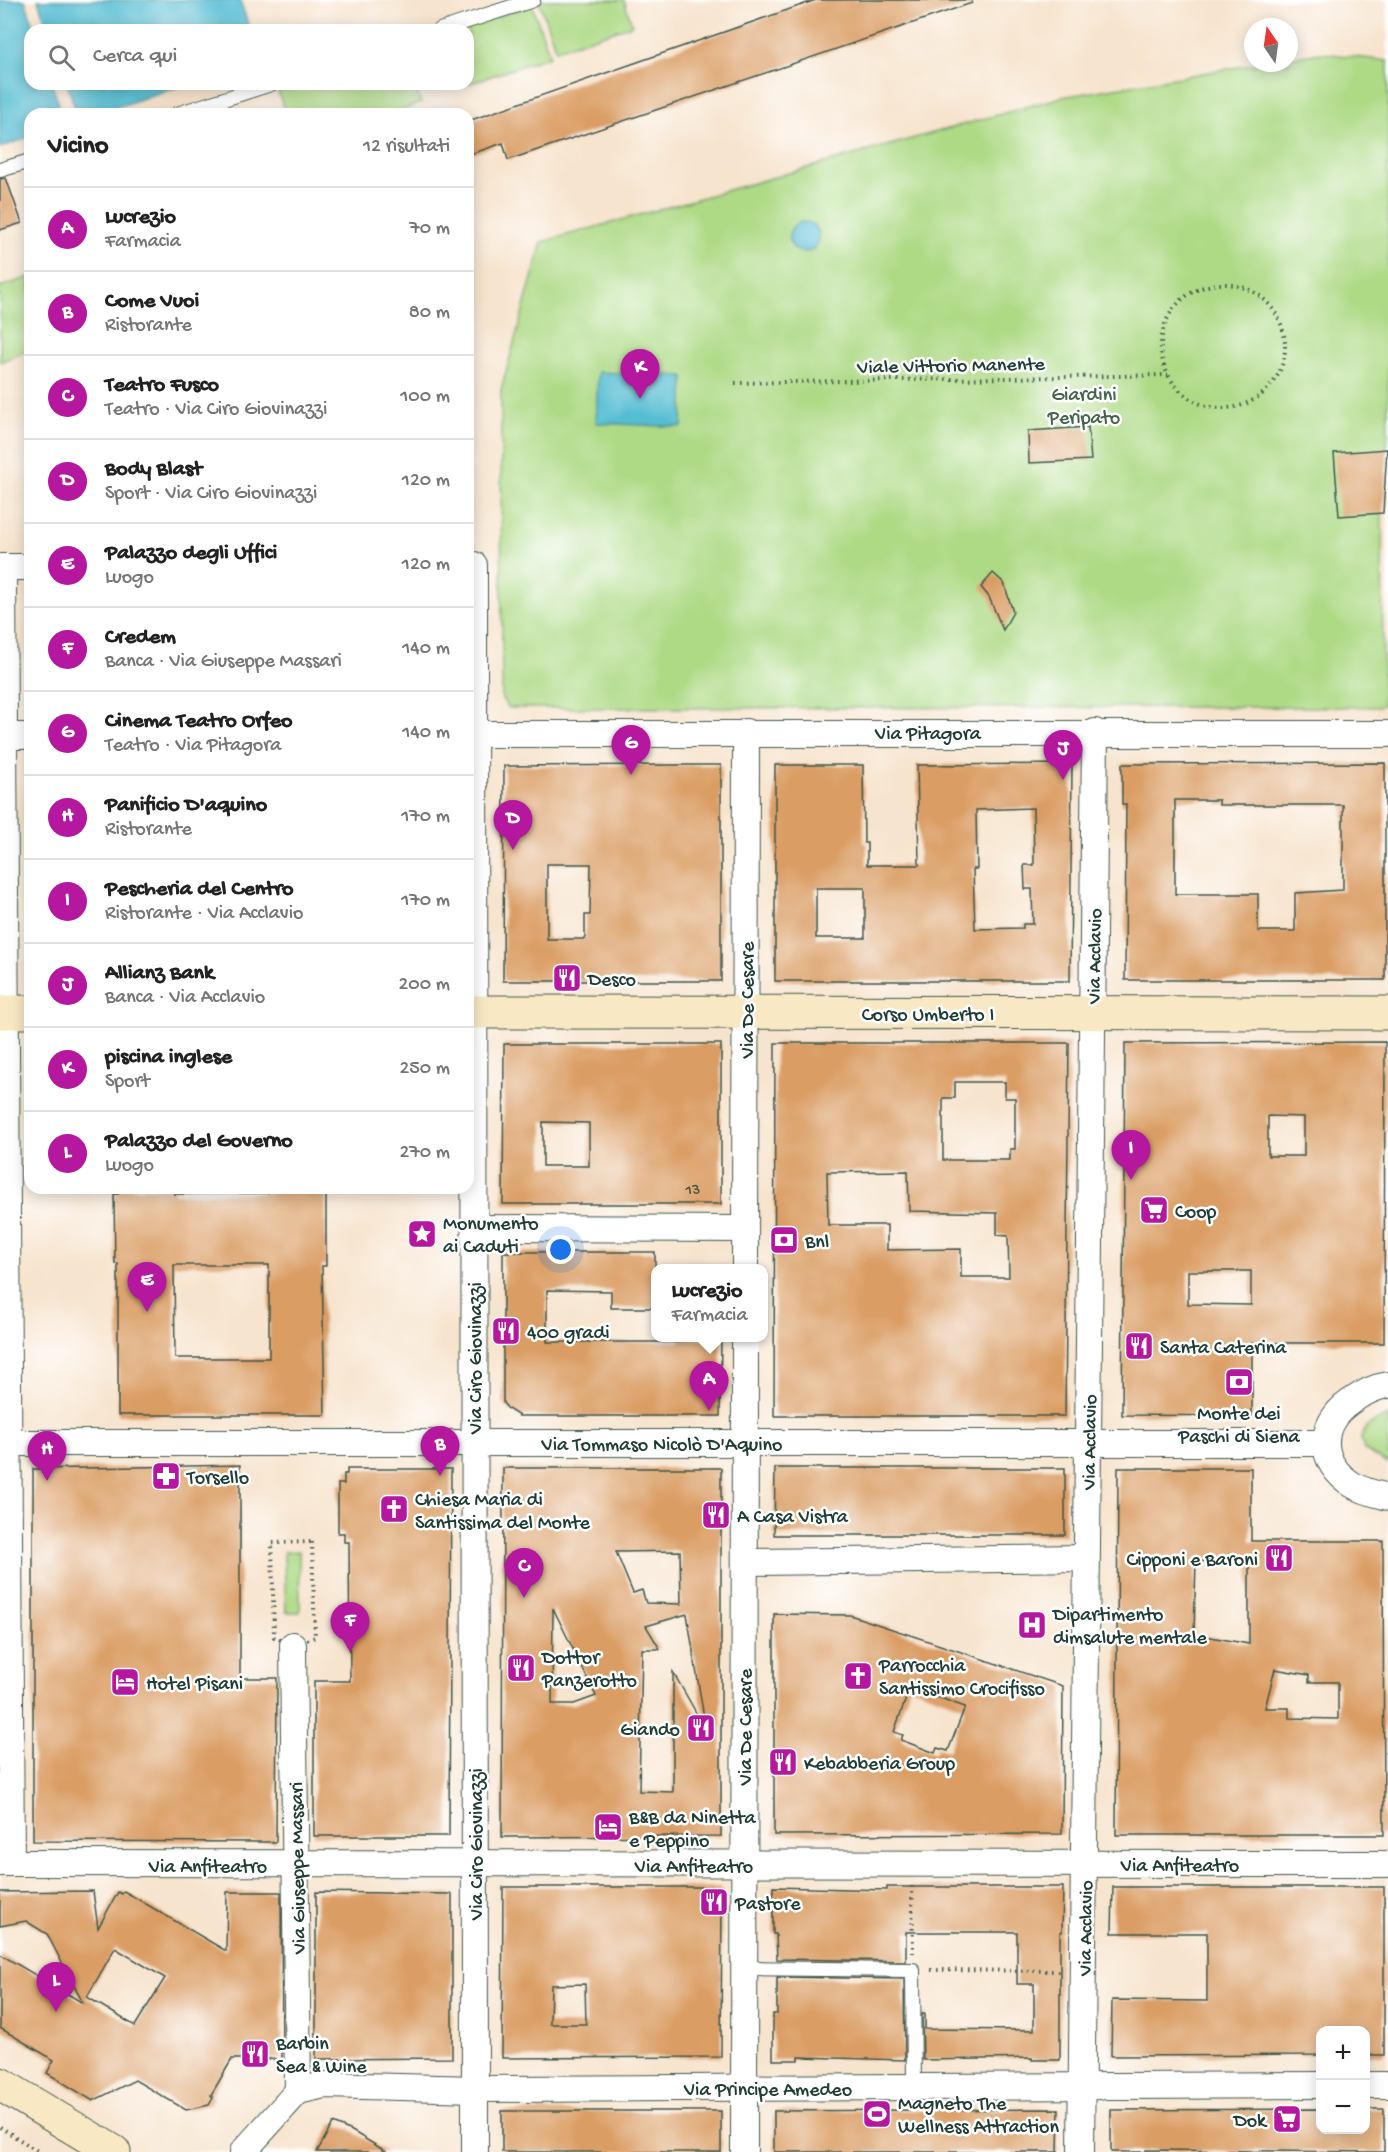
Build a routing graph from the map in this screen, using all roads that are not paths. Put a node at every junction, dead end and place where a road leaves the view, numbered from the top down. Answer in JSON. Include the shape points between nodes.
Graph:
{"nodes":[{"id":1,"x":533,"y":0,"type":"edge"},
{"id":2,"x":459,"y":24,"type":"edge"},
{"id":3,"x":252,"y":90,"type":"edge"},
{"id":4,"x":196,"y":108,"type":"edge"},
{"id":5,"x":24,"y":163,"type":"edge"},
{"id":6,"x":0,"y":170,"type":"edge"},
{"id":7,"x":2,"y":567,"type":"edge"},
{"id":8,"x":24,"y":567,"type":"edge"},
{"id":9,"x":746,"y":732,"type":"junction"},
{"id":10,"x":1095,"y":732,"type":"junction"},
{"id":11,"x":474,"y":734,"type":"edge"},
{"id":12,"x":1388,"y":734,"type":"edge"},
{"id":13,"x":2,"y":736,"type":"edge"},
{"id":14,"x":24,"y":736,"type":"edge"},
{"id":15,"x":12,"y":1012,"type":"edge"},
{"id":16,"x":474,"y":1012,"type":"edge"},
{"id":17,"x":746,"y":1013,"type":"junction"},
{"id":18,"x":1092,"y":1013,"type":"junction"},
{"id":19,"x":1388,"y":1013,"type":"edge"},
{"id":20,"x":474,"y":1174,"type":"edge"},
{"id":21,"x":475,"y":1228,"type":"junction"},
{"id":22,"x":746,"y":1229,"type":"junction"},
{"id":23,"x":745,"y":1264,"type":"edge"},
{"id":24,"x":745,"y":1342,"type":"edge"},
{"id":25,"x":1388,"y":1385,"type":"edge"},
{"id":26,"x":4,"y":1443,"type":"edge"},
{"id":27,"x":474,"y":1443,"type":"junction"},
{"id":28,"x":745,"y":1443,"type":"junction"},
{"id":29,"x":1088,"y":1443,"type":"junction"},
{"id":30,"x":1324,"y":1443,"type":"junction"},
{"id":31,"x":1388,"y":1497,"type":"edge"},
{"id":32,"x":1086,"y":1558,"type":"junction"},
{"id":33,"x":744,"y":1562,"type":"junction"},
{"id":34,"x":293,"y":1645,"type":"road end"},
{"id":35,"x":5,"y":1863,"type":"edge"},
{"id":36,"x":1085,"y":1864,"type":"junction"},
{"id":37,"x":1388,"y":1864,"type":"edge"},
{"id":38,"x":296,"y":1865,"type":"junction"},
{"id":39,"x":474,"y":1865,"type":"junction"},
{"id":40,"x":744,"y":1865,"type":"junction"},
{"id":41,"x":744,"y":1968,"type":"junction"},
{"id":42,"x":0,"y":2084,"type":"edge"},
{"id":43,"x":1316,"y":2085,"type":"edge"},
{"id":44,"x":1370,"y":2085,"type":"edge"},
{"id":45,"x":1388,"y":2085,"type":"edge"},
{"id":46,"x":1081,"y":2086,"type":"junction"},
{"id":47,"x":914,"y":2087,"type":"junction"},
{"id":48,"x":743,"y":2088,"type":"junction"},
{"id":49,"x":476,"y":2089,"type":"junction"},
{"id":50,"x":298,"y":2091,"type":"junction"},
{"id":51,"x":114,"y":2152,"type":"edge"},
{"id":52,"x":243,"y":2152,"type":"edge"},
{"id":53,"x":475,"y":2152,"type":"edge"},
{"id":54,"x":744,"y":2152,"type":"edge"},
{"id":55,"x":1081,"y":2152,"type":"edge"}],
"edges":[{"from":1,"to":2,"type":"lane"},
{"from":3,"to":4,"type":"lane"},
{"from":5,"to":6,"type":"lane"},
{"from":7,"to":8,"type":"street"},
{"from":7,"to":13,"type":"street"},
{"from":9,"to":10,"type":"street","name":"Via Pitagora"},
{"from":9,"to":11,"type":"street","name":"Via Pitagora"},
{"from":9,"to":17,"type":"street","name":"Via De Cesare"},
{"from":10,"to":12,"type":"street","name":"Via Pitagora"},
{"from":10,"to":18,"type":"street","name":"Via Acclavio"},
{"from":13,"to":14,"type":"street"},
{"from":13,"to":15,"type":"street"},
{"from":15,"to":26,"type":"street"},
{"from":16,"to":17,"type":"main road","name":"Corso Umberto I"},
{"from":17,"to":18,"type":"main road","name":"Corso Umberto I"},
{"from":17,"to":22,"type":"street","name":"Via De Cesare"},
{"from":18,"to":19,"type":"main road","name":"Corso Umberto I"},
{"from":18,"to":29,"type":"street","name":"Via Acclavio"},
{"from":20,"to":21,"type":"street","name":"Via Ciro Giovinazzi"},
{"from":21,"to":22,"type":"street"},
{"from":21,"to":27,"type":"street","name":"Via Ciro Giovinazzi"},
{"from":22,"to":23,"type":"street","name":"Via De Cesare"},
{"from":24,"to":28,"type":"street","name":"Via De Cesare"},
{"from":25,"to":30,"type":"street","via":[[1361,1394],[1341,1408]]},
{"from":26,"to":27,"type":"street","name":"Via Tommaso Nicolò D'Aquino"},
{"from":26,"to":35,"type":"street"},
{"from":27,"to":28,"type":"street","name":"Via Tommaso Nicolò D'Aquino"},
{"from":27,"to":39,"type":"street","name":"Via Ciro Giovinazzi"},
{"from":28,"to":29,"type":"street","name":"Via Tommaso Nicolò D'Aquino"},
{"from":28,"to":33,"type":"street","name":"Via De Cesare"},
{"from":29,"to":30,"type":"street","name":"Via Tommaso Nicolò D'Aquino"},
{"from":29,"to":32,"type":"street","name":"Via Acclavio"},
{"from":30,"to":31,"type":"street","via":[[1337,1471],[1353,1485]]},
{"from":32,"to":33,"type":"street"},
{"from":32,"to":36,"type":"street","name":"Via Acclavio"},
{"from":33,"to":40,"type":"street","name":"Via De Cesare"},
{"from":34,"to":38,"type":"street","name":"Via Giuseppe Massari"},
{"from":35,"to":38,"type":"street","name":"Via Anfiteatro"},
{"from":36,"to":37,"type":"street","name":"Via Anfiteatro"},
{"from":36,"to":40,"type":"street","name":"Via Anfiteatro"},
{"from":36,"to":46,"type":"street","name":"Via Acclavio"},
{"from":38,"to":39,"type":"street","name":"Via Anfiteatro"},
{"from":38,"to":50,"type":"street","name":"Via Giuseppe Massari"},
{"from":39,"to":40,"type":"street","name":"Via Anfiteatro"},
{"from":39,"to":49,"type":"street","name":"Via Ciro Giovinazzi"},
{"from":40,"to":41,"type":"street","name":"Via De Cesare"},
{"from":41,"to":47,"type":"lane","via":[[913,1970]]},
{"from":41,"to":48,"type":"street","name":"Via De Cesare"},
{"from":42,"to":51,"type":"main road"},
{"from":43,"to":46,"type":"street","name":"Via Principe Amedeo"},
{"from":44,"to":45,"type":"street"},
{"from":46,"to":47,"type":"street","name":"Via Principe Amedeo"},
{"from":46,"to":55,"type":"street","name":"Via Acclavio"},
{"from":47,"to":48,"type":"street","name":"Via Principe Amedeo"},
{"from":48,"to":49,"type":"street","name":"Via Principe Amedeo"},
{"from":48,"to":54,"type":"street","name":"Via De Cesare"},
{"from":49,"to":50,"type":"street","name":"Via Principe Amedeo","via":[[324,2085]]},
{"from":49,"to":53,"type":"street","name":"Via Ciro Giovinazzi"},
{"from":50,"to":52,"type":"street"}]}
